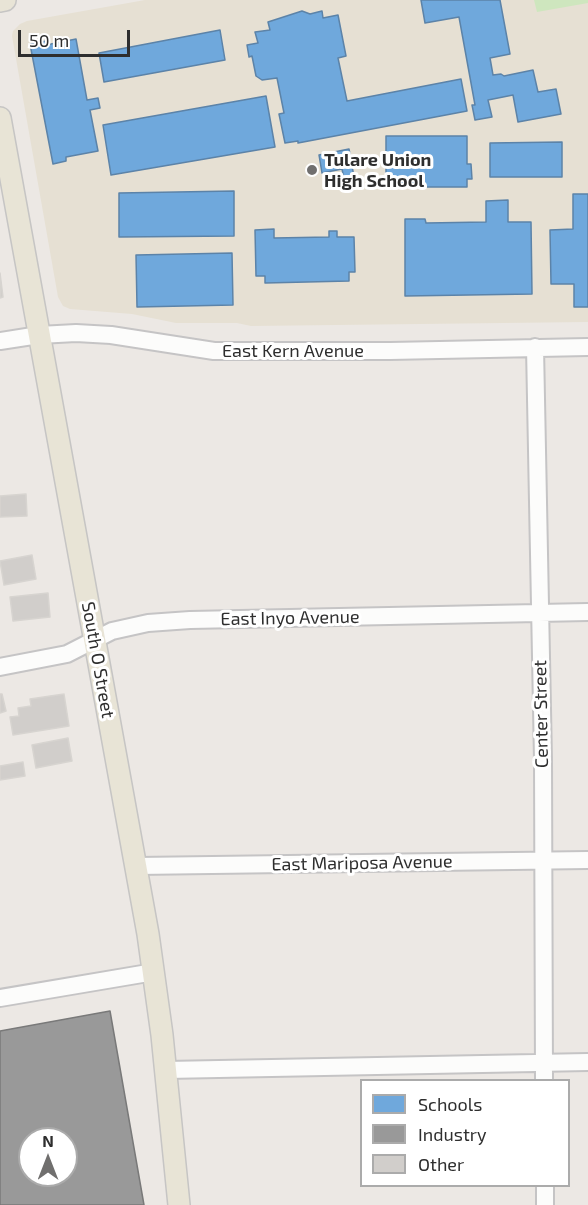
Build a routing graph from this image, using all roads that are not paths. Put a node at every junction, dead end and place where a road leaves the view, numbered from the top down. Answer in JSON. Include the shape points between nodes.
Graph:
{"nodes":[{"id":1,"x":5,"y":0,"type":"edge"},
{"id":2,"x":0,"y":1,"type":"edge"},
{"id":3,"x":0,"y":118,"type":"edge"},
{"id":4,"x":39,"y":334,"type":"junction"},
{"id":5,"x":0,"y":341,"type":"edge"},
{"id":6,"x":588,"y":347,"type":"edge"},
{"id":7,"x":535,"y":348,"type":"junction"},
{"id":8,"x":539,"y":612,"type":"junction"},
{"id":9,"x":588,"y":612,"type":"edge"},
{"id":10,"x":94,"y":641,"type":"junction"},
{"id":11,"x":0,"y":667,"type":"edge"},
{"id":12,"x":588,"y":860,"type":"edge"},
{"id":13,"x":544,"y":861,"type":"junction"},
{"id":14,"x":137,"y":866,"type":"junction"},
{"id":15,"x":154,"y":972,"type":"junction"},
{"id":16,"x":0,"y":998,"type":"edge"},
{"id":17,"x":544,"y":1062,"type":"junction"},
{"id":18,"x":588,"y":1062,"type":"edge"},
{"id":19,"x":166,"y":1070,"type":"junction"},
{"id":20,"x":544,"y":1079,"type":"edge"},
{"id":21,"x":545,"y":1187,"type":"edge"},
{"id":22,"x":179,"y":1205,"type":"edge"},
{"id":23,"x":546,"y":1205,"type":"edge"}],
"edges":[{"from":1,"to":2,"type":"main road"},
{"from":3,"to":4,"type":"main road","name":"South O Street"},
{"from":4,"to":5,"type":"street","name":"East Kern Avenue"},
{"from":4,"to":7,"type":"street","name":"East Kern Avenue","via":[[111,335],[225,352]]},
{"from":4,"to":10,"type":"main road","name":"South O Street"},
{"from":6,"to":7,"type":"street","name":"East Kern Avenue"},
{"from":7,"to":8,"type":"street","name":"Center Street"},
{"from":8,"to":9,"type":"street","name":"East Inyo Avenue"},
{"from":8,"to":10,"type":"street","name":"East Inyo Avenue","via":[[158,622],[112,631]]},
{"from":8,"to":13,"type":"street","name":"Center Street"},
{"from":10,"to":11,"type":"street","name":"East Inyo Avenue","via":[[66,654]]},
{"from":10,"to":14,"type":"main road","name":"South O Street"},
{"from":12,"to":13,"type":"street","name":"East Mariposa Avenue"},
{"from":13,"to":14,"type":"street","name":"East Mariposa Avenue"},
{"from":13,"to":17,"type":"street","name":"Center Street"},
{"from":14,"to":15,"type":"main road","name":"South O Street"},
{"from":15,"to":16,"type":"street"},
{"from":15,"to":19,"type":"main road","name":"South O Street"},
{"from":17,"to":18,"type":"street"},
{"from":17,"to":19,"type":"street"},
{"from":17,"to":20,"type":"street","name":"Center Street"},
{"from":19,"to":22,"type":"main road","name":"South O Street"},
{"from":21,"to":23,"type":"street"}]}
